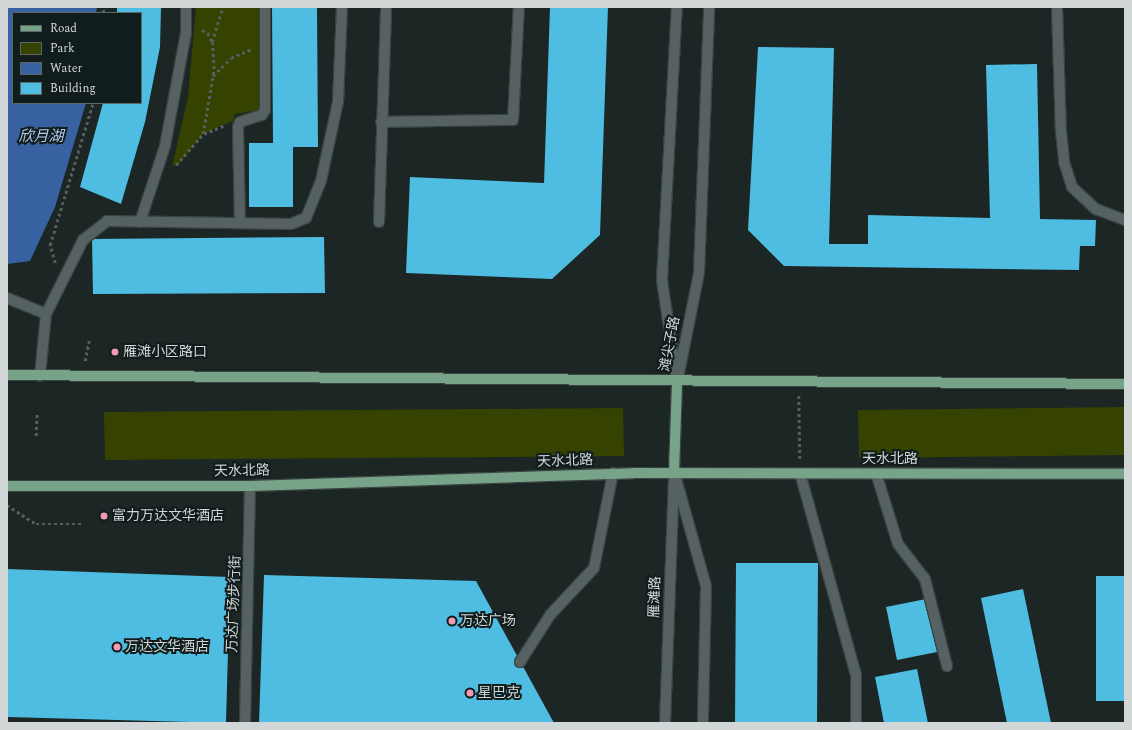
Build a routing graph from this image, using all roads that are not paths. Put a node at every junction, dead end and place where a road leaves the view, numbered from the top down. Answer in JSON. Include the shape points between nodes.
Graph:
{"nodes":[{"id":1,"x":186,"y":7,"type":"edge"},
{"id":2,"x":265,"y":7,"type":"edge"},
{"id":3,"x":342,"y":7,"type":"edge"},
{"id":4,"x":386,"y":7,"type":"edge"},
{"id":5,"x":519,"y":7,"type":"edge"},
{"id":6,"x":676,"y":7,"type":"edge"},
{"id":7,"x":710,"y":7,"type":"edge"},
{"id":8,"x":1057,"y":7,"type":"edge"},
{"id":9,"x":381,"y":122,"type":"junction"},
{"id":10,"x":1125,"y":220,"type":"edge"},
{"id":11,"x":140,"y":222,"type":"junction"},
{"id":12,"x":379,"y":222,"type":"dead end"},
{"id":13,"x":240,"y":223,"type":"junction"},
{"id":14,"x":7,"y":298,"type":"edge"},
{"id":15,"x":46,"y":314,"type":"junction"},
{"id":16,"x":7,"y":376,"type":"edge"},
{"id":17,"x":40,"y":376,"type":"junction"},
{"id":18,"x":677,"y":383,"type":"junction"},
{"id":19,"x":1125,"y":384,"type":"edge"},
{"id":20,"x":800,"y":472,"type":"junction"},
{"id":21,"x":674,"y":473,"type":"junction"},
{"id":22,"x":876,"y":473,"type":"junction"},
{"id":23,"x":613,"y":474,"type":"junction"},
{"id":24,"x":1125,"y":474,"type":"edge"},
{"id":25,"x":7,"y":486,"type":"edge"},
{"id":26,"x":250,"y":486,"type":"junction"},
{"id":27,"x":520,"y":662,"type":"dead end"},
{"id":28,"x":947,"y":666,"type":"dead end"},
{"id":29,"x":245,"y":723,"type":"edge"},
{"id":30,"x":665,"y":723,"type":"edge"},
{"id":31,"x":703,"y":723,"type":"edge"},
{"id":32,"x":856,"y":723,"type":"edge"}],
"edges":[{"from":1,"to":11,"type":"street","via":[[186,33],[165,146]]},
{"from":2,"to":13,"type":"street","via":[[265,110],[262,115],[240,122],[238,127]]},
{"from":3,"to":13,"type":"street","via":[[338,102],[321,181],[306,218],[291,224]]},
{"from":4,"to":9,"type":"street"},
{"from":5,"to":9,"type":"street","via":[[513,120]]},
{"from":6,"to":18,"type":"street","name":"滩尖子路","via":[[662,280]]},
{"from":7,"to":18,"type":"street","name":"滩尖子路","via":[[699,273]]},
{"from":8,"to":10,"type":"street","via":[[1061,131],[1064,162],[1070,181],[1072,187],[1096,209]]},
{"from":9,"to":12,"type":"street"},
{"from":11,"to":13,"type":"street"},
{"from":11,"to":15,"type":"street","via":[[107,221],[83,240]]},
{"from":14,"to":15,"type":"street"},
{"from":15,"to":17,"type":"street"},
{"from":16,"to":17,"type":"main road"},
{"from":17,"to":18,"type":"main road"},
{"from":18,"to":19,"type":"main road"},
{"from":18,"to":21,"type":"main road"},
{"from":20,"to":21,"type":"main road","name":"天水北路"},
{"from":20,"to":22,"type":"main road","name":"天水北路"},
{"from":20,"to":32,"type":"street","via":[[856,675]]},
{"from":21,"to":23,"type":"main road","name":"天水北路"},
{"from":21,"to":30,"type":"street","name":"雁滩路"},
{"from":21,"to":31,"type":"street","via":[[706,586]]},
{"from":22,"to":24,"type":"main road","name":"天水北路"},
{"from":22,"to":28,"type":"street","via":[[898,544],[925,579]]},
{"from":23,"to":26,"type":"main road","name":"天水北路"},
{"from":23,"to":27,"type":"street","via":[[594,568],[550,615]]},
{"from":25,"to":26,"type":"main road","name":"天水北路"},
{"from":26,"to":29,"type":"street","name":"万达广场步行街"}]}
